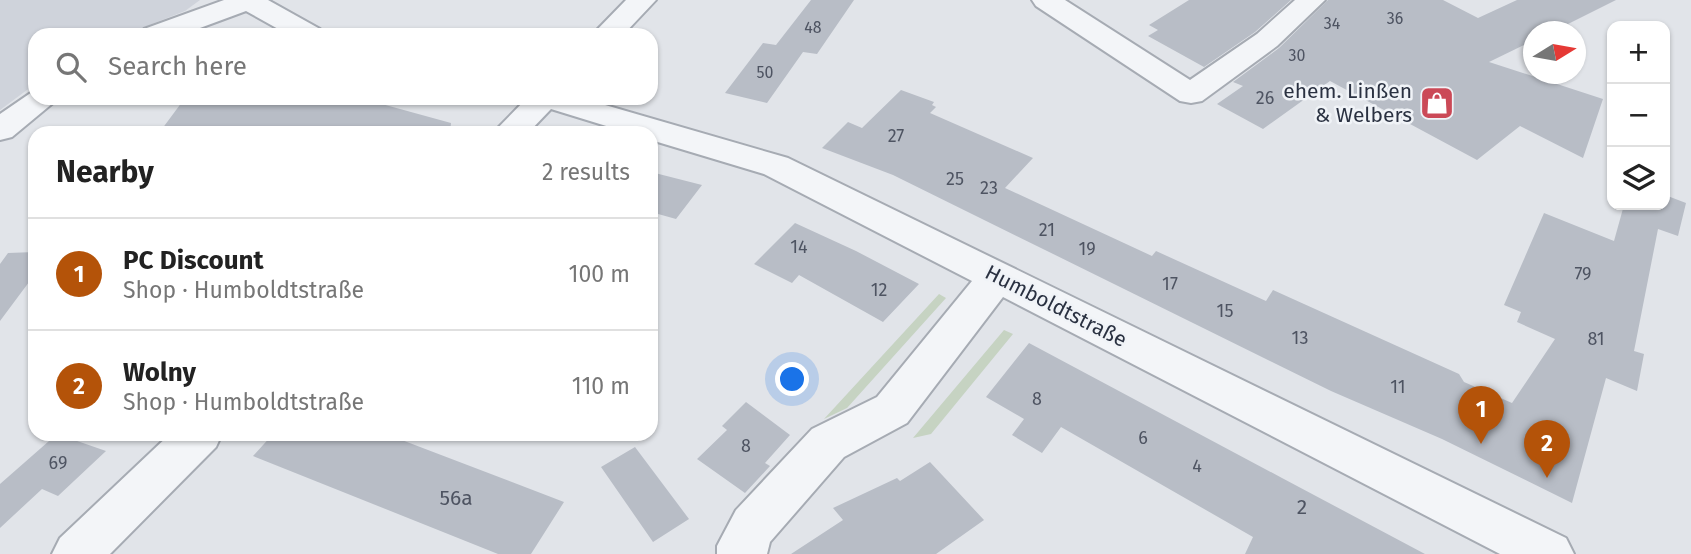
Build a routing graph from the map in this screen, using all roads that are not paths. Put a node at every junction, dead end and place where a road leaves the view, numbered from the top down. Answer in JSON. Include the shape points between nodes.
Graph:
{"nodes":[{"id":1,"x":642,"y":0,"type":"edge"},
{"id":2,"x":1046,"y":0,"type":"edge"},
{"id":3,"x":1311,"y":0,"type":"edge"},
{"id":4,"x":247,"y":1,"type":"edge"},
{"id":5,"x":173,"y":28,"type":"edge"},
{"id":6,"x":297,"y":28,"type":"edge"},
{"id":7,"x":614,"y":28,"type":"edge"},
{"id":8,"x":34,"y":105,"type":"edge"},
{"id":9,"x":539,"y":105,"type":"edge"},
{"id":10,"x":570,"y":105,"type":"edge"},
{"id":11,"x":516,"y":126,"type":"edge"},
{"id":12,"x":641,"y":126,"type":"edge"},
{"id":13,"x":0,"y":130,"type":"edge"},
{"id":14,"x":658,"y":131,"type":"edge"},
{"id":15,"x":998,"y":276,"type":"junction"},
{"id":16,"x":193,"y":441,"type":"edge"},
{"id":17,"x":77,"y":554,"type":"edge"},
{"id":18,"x":742,"y":554,"type":"edge"},
{"id":19,"x":1549,"y":554,"type":"edge"}],
"edges":[{"from":1,"to":7,"type":"street"},
{"from":2,"to":3,"type":"street","via":[[1191,94],[1267,40]]},
{"from":4,"to":5,"type":"street"},
{"from":4,"to":6,"type":"street"},
{"from":8,"to":13,"type":"street"},
{"from":9,"to":11,"type":"street"},
{"from":10,"to":12,"type":"street","name":"Humboldtstraße"},
{"from":14,"to":15,"type":"street","name":"Humboldtstraße","via":[[776,166]]},
{"from":15,"to":18,"type":"street","via":[[892,410],[828,443],[753,526],[741,546]]},
{"from":15,"to":19,"type":"street","name":"Humboldtstraße"},
{"from":16,"to":17,"type":"street"}]}
